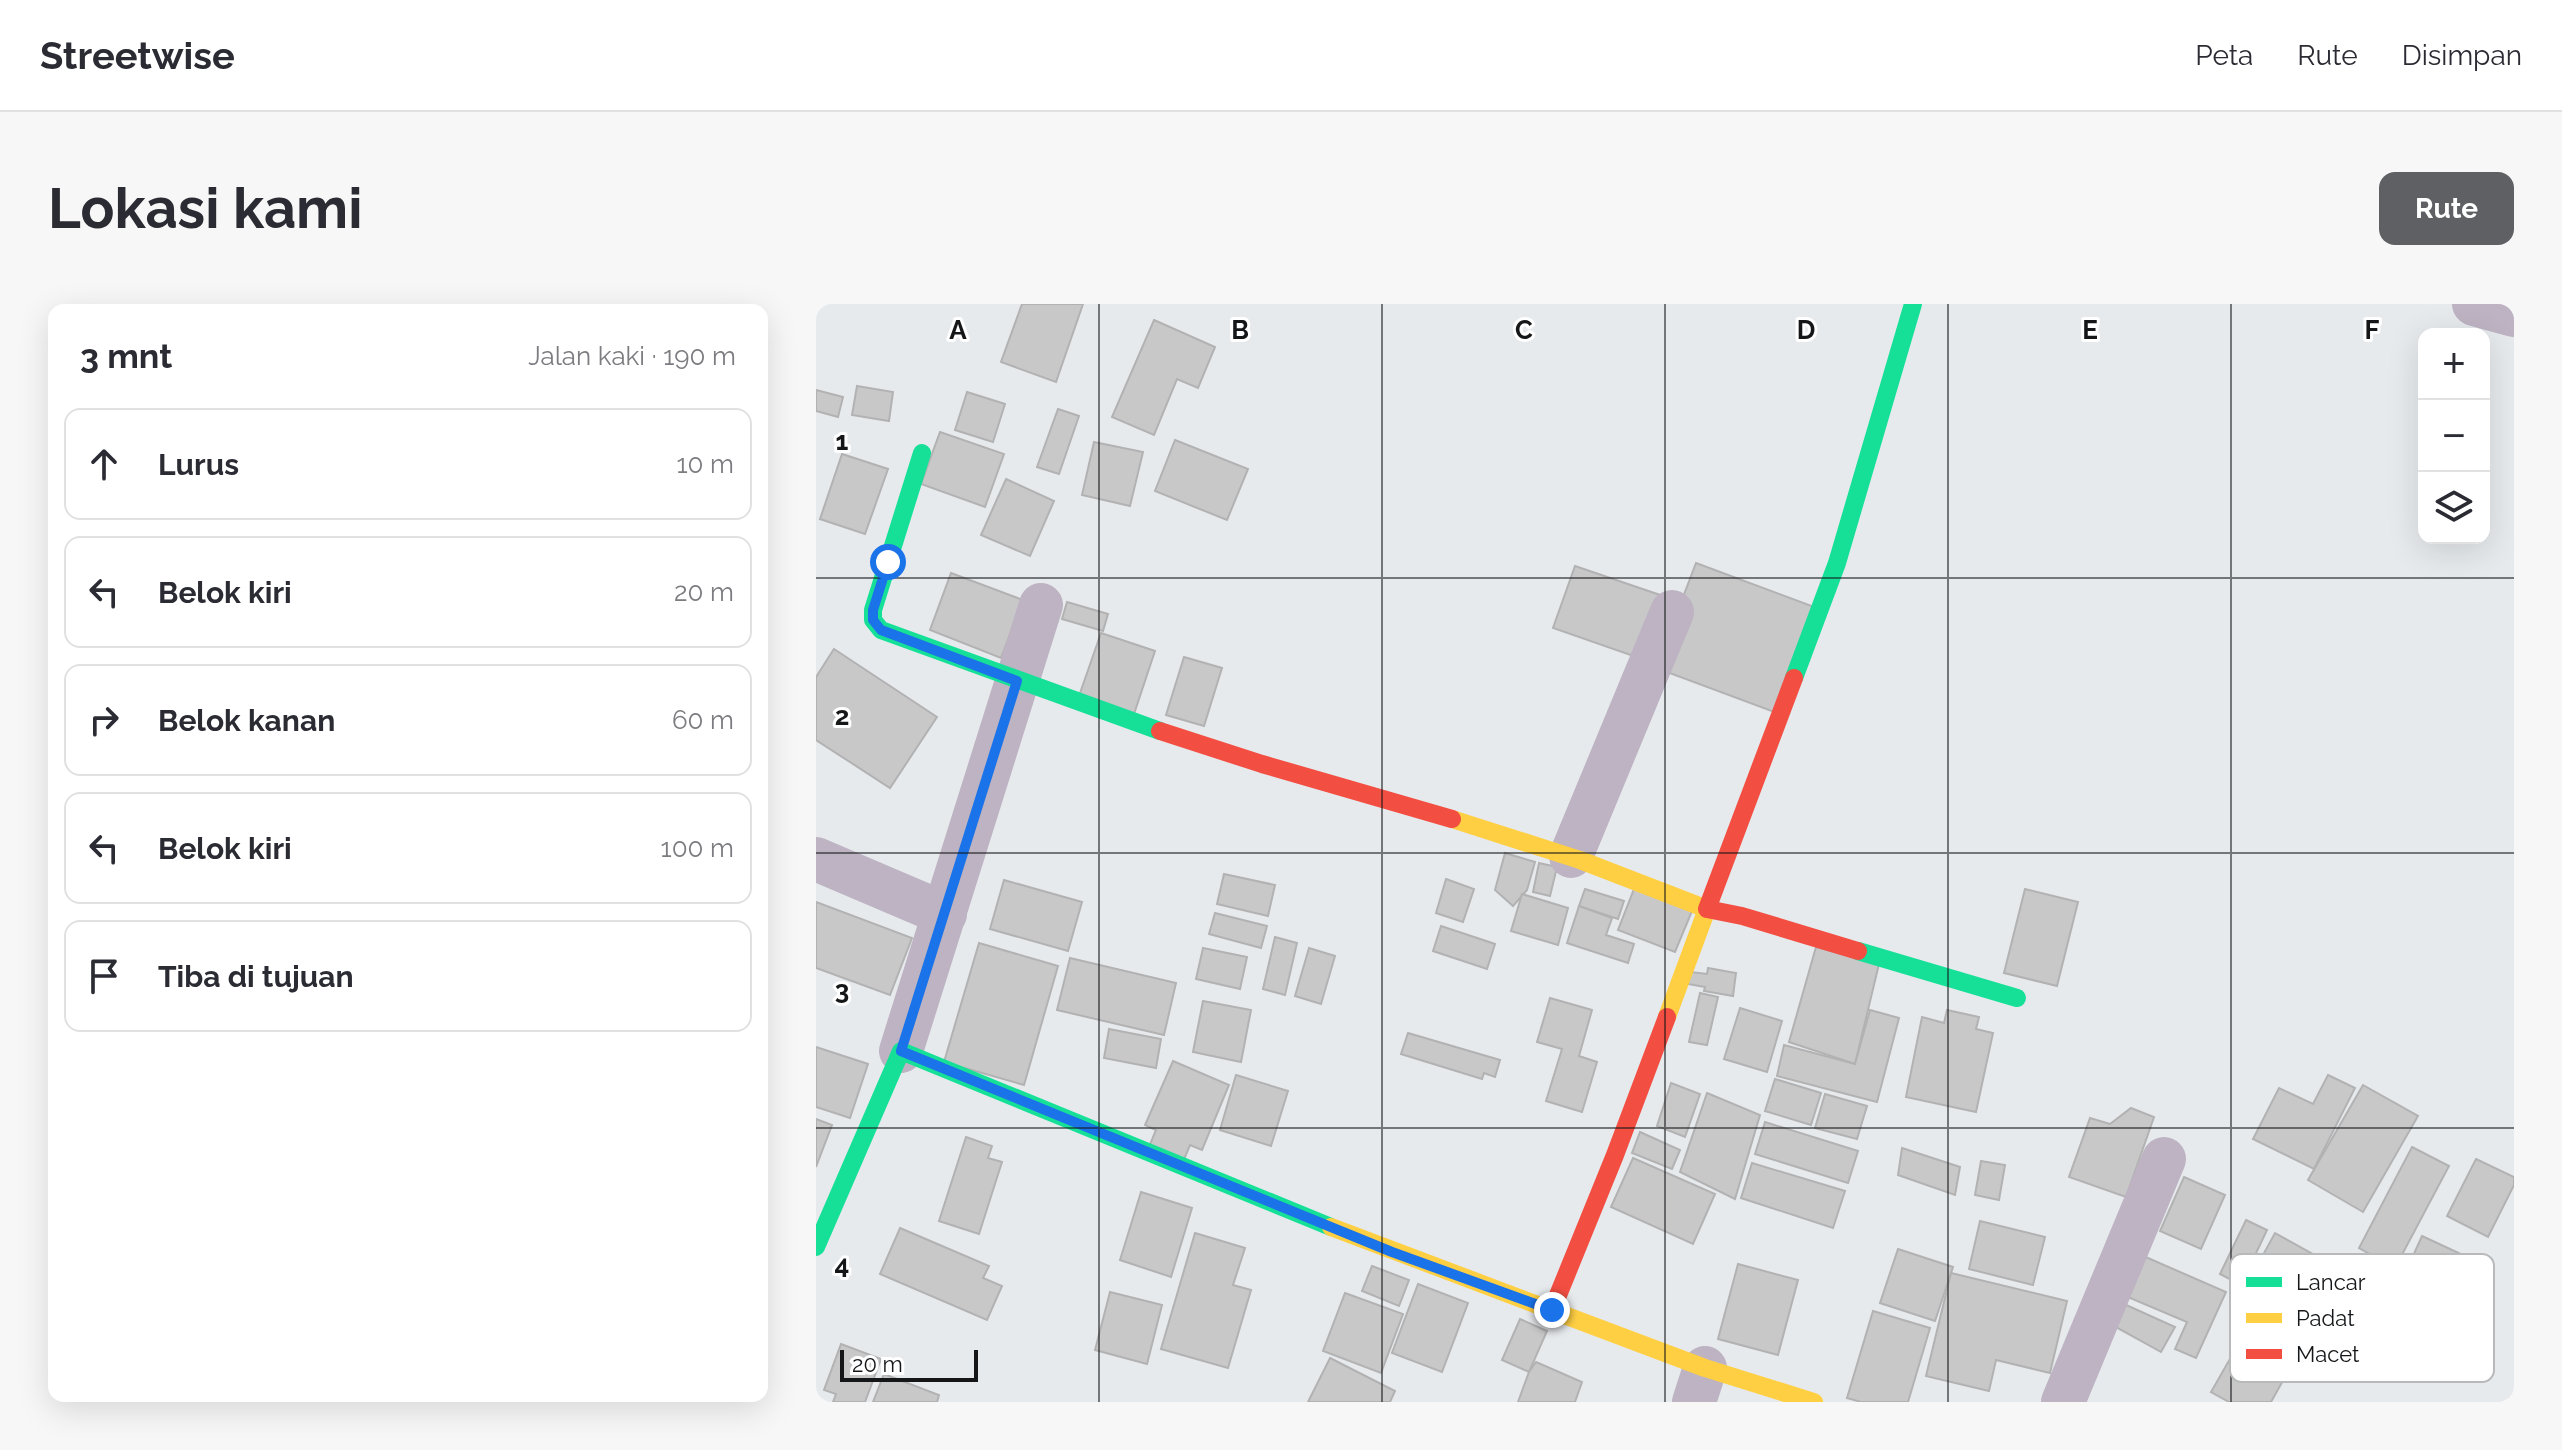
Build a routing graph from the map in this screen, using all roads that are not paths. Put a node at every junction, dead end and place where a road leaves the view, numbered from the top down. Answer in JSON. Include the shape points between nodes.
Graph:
{"nodes":[{"id":1,"x":1913,"y":304,"type":"edge"},
{"id":2,"x":2474,"y":304,"type":"edge"},
{"id":3,"x":2514,"y":315,"type":"edge"},
{"id":4,"x":922,"y":453,"type":"dead end"},
{"id":5,"x":1041,"y":605,"type":"dead end"},
{"id":6,"x":1672,"y":612,"type":"dead end"},
{"id":7,"x":1017,"y":681,"type":"junction"},
{"id":8,"x":1571,"y":856,"type":"junction"},
{"id":9,"x":816,"y":859,"type":"edge"},
{"id":10,"x":1707,"y":909,"type":"junction"},
{"id":11,"x":945,"y":914,"type":"junction"},
{"id":12,"x":2017,"y":998,"type":"dead end"},
{"id":13,"x":901,"y":1051,"type":"junction"},
{"id":14,"x":2164,"y":1159,"type":"dead end"},
{"id":15,"x":816,"y":1247,"type":"edge"},
{"id":16,"x":1552,"y":1310,"type":"junction"},
{"id":17,"x":1699,"y":1385,"type":"edge"},
{"id":18,"x":1814,"y":1402,"type":"edge"},
{"id":19,"x":2063,"y":1402,"type":"edge"}],
"edges":[{"from":1,"to":10,"type":"street","via":[[1837,563]]},
{"from":2,"to":3,"type":"street"},
{"from":4,"to":7,"type":"street","via":[[873,620],[881,630]]},
{"from":5,"to":7,"type":"street"},
{"from":6,"to":8,"type":"street"},
{"from":7,"to":8,"type":"street","via":[[1237,757]]},
{"from":7,"to":11,"type":"street"},
{"from":8,"to":10,"type":"street"},
{"from":9,"to":11,"type":"street"},
{"from":10,"to":12,"type":"street"},
{"from":10,"to":16,"type":"street"},
{"from":11,"to":13,"type":"street"},
{"from":13,"to":15,"type":"street"},
{"from":13,"to":16,"type":"street","via":[[1392,1252]]},
{"from":14,"to":19,"type":"street"},
{"from":16,"to":17,"type":"street"},
{"from":17,"to":18,"type":"street"}]}
